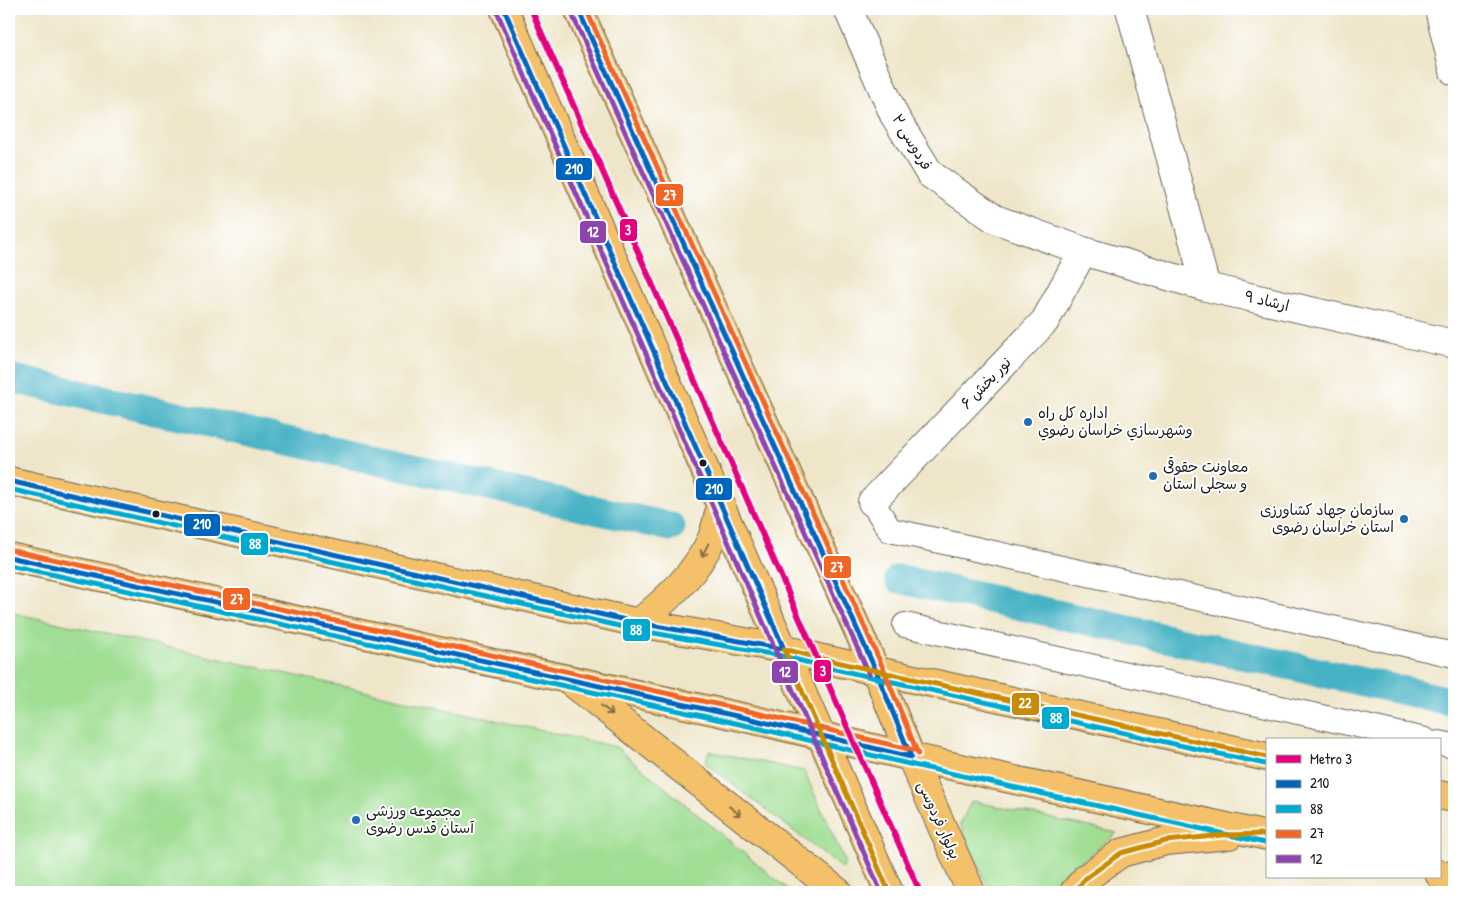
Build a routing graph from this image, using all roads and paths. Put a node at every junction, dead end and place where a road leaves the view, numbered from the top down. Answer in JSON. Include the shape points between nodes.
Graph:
{"nodes":[{"id":1,"x":504,"y":9,"type":"edge"},
{"id":2,"x":578,"y":9,"type":"edge"},
{"id":3,"x":848,"y":9,"type":"edge"},
{"id":4,"x":1130,"y":9,"type":"edge"},
{"id":5,"x":1439,"y":9,"type":"edge"},
{"id":6,"x":1454,"y":70,"type":"edge"},
{"id":7,"x":1082,"y":251,"type":"junction"},
{"id":8,"x":1206,"y":287,"type":"junction"},
{"id":9,"x":1454,"y":344,"type":"edge"},
{"id":10,"x":9,"y":480,"type":"edge"},
{"id":11,"x":872,"y":502,"type":"joint"},
{"id":12,"x":721,"y":504,"type":"junction"},
{"id":13,"x":9,"y":557,"type":"edge"},
{"id":14,"x":639,"y":623,"type":"junction"},
{"id":15,"x":905,"y":625,"type":"dead end"},
{"id":16,"x":784,"y":649,"type":"junction"},
{"id":17,"x":1454,"y":655,"type":"edge"},
{"id":18,"x":876,"y":671,"type":"junction"},
{"id":19,"x":569,"y":680,"type":"junction"},
{"id":20,"x":821,"y":735,"type":"junction"},
{"id":21,"x":1416,"y":738,"type":"edge"},
{"id":22,"x":1440,"y":743,"type":"edge"},
{"id":23,"x":1454,"y":746,"type":"edge"},
{"id":24,"x":911,"y":757,"type":"junction"},
{"id":25,"x":1266,"y":757,"type":"edge"},
{"id":26,"x":1440,"y":795,"type":"edge"},
{"id":27,"x":1454,"y":798,"type":"edge"},
{"id":28,"x":1263,"y":835,"type":"edge"},
{"id":29,"x":1440,"y":874,"type":"edge"},
{"id":30,"x":1454,"y":877,"type":"edge"},
{"id":31,"x":838,"y":892,"type":"edge"},
{"id":32,"x":889,"y":892,"type":"edge"},
{"id":33,"x":971,"y":892,"type":"edge"},
{"id":34,"x":1074,"y":892,"type":"edge"}],
"edges":[{"from":1,"to":12,"type":"main road"},
{"from":2,"to":18,"type":"main road","name":"بولوار فردوسی"},
{"from":3,"to":7,"type":"street","name":"فردوسی ۲","via":[[894,116],[930,174],[994,219]]},
{"from":4,"to":8,"type":"street"},
{"from":5,"to":6,"type":"street"},
{"from":7,"to":8,"type":"street","name":"ارشاد ۹"},
{"from":7,"to":11,"type":"street","name":"نور بخش ۶","via":[[1045,321]]},
{"from":8,"to":9,"type":"street","name":"ارشاد ۹"},
{"from":10,"to":14,"type":"main road"},
{"from":11,"to":17,"type":"street","via":[[890,530]]},
{"from":12,"to":14,"type":"main road","one_way":true,"via":[[712,537],[696,568]]},
{"from":12,"to":16,"type":"main road"},
{"from":13,"to":19,"type":"main road"},
{"from":14,"to":16,"type":"main road"},
{"from":15,"to":21,"type":"street"},
{"from":16,"to":18,"type":"main road"},
{"from":16,"to":20,"type":"main road"},
{"from":18,"to":24,"type":"main road","name":"بولوار فردوسی"},
{"from":18,"to":25,"type":"main road"},
{"from":19,"to":20,"type":"main road"},
{"from":19,"to":31,"type":"main road","one_way":true},
{"from":20,"to":24,"type":"main road"},
{"from":20,"to":32,"type":"main road"},
{"from":22,"to":23,"type":"street"},
{"from":24,"to":28,"type":"main road"},
{"from":24,"to":33,"type":"main road","name":"بولوار فردوسی"},
{"from":26,"to":27,"type":"main road"},
{"from":28,"to":34,"type":"main road","via":[[1166,841],[1121,853],[1086,878]]},
{"from":29,"to":30,"type":"main road"}]}
